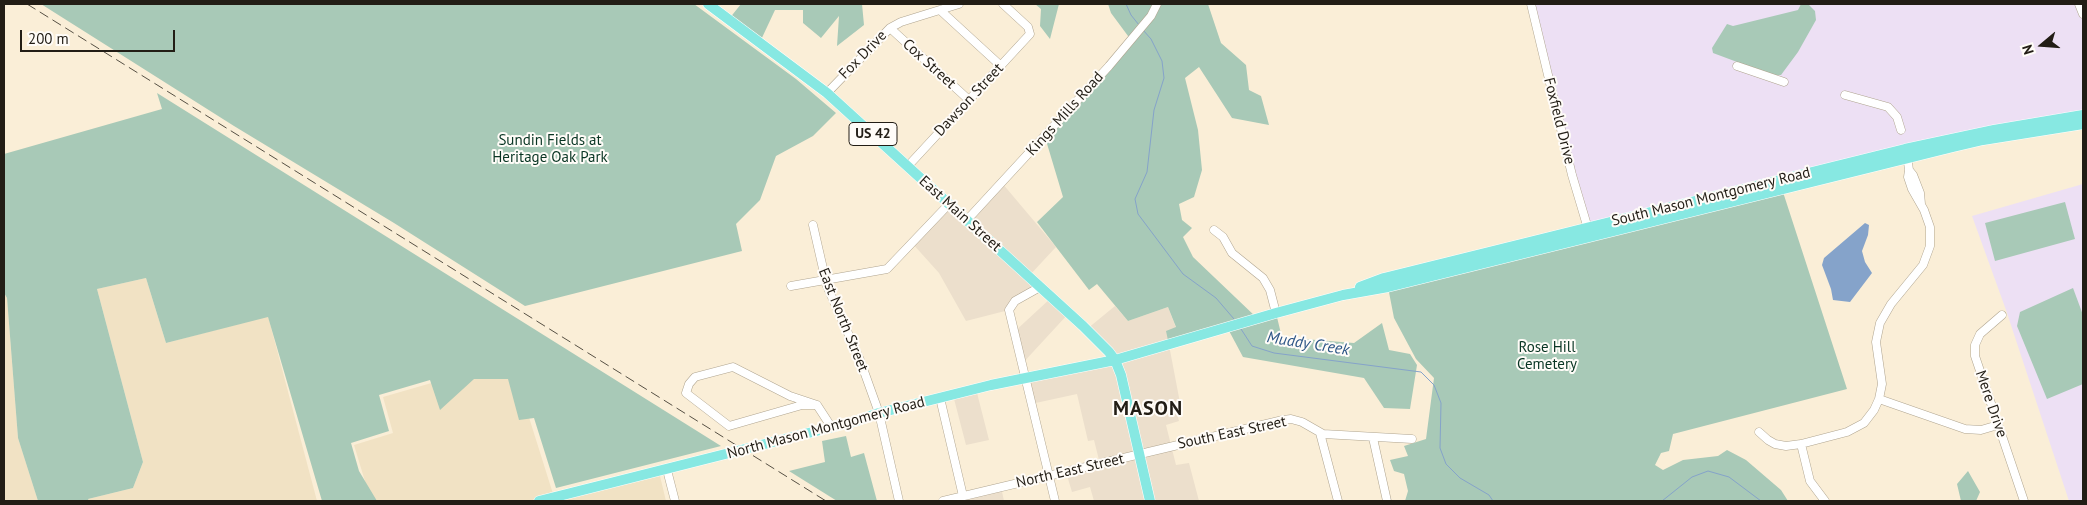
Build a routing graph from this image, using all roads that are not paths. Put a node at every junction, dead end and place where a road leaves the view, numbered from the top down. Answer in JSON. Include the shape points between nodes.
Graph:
{"nodes":[{"id":1,"x":708,"y":4,"type":"edge"},
{"id":2,"x":960,"y":4,"type":"edge"},
{"id":3,"x":1002,"y":4,"type":"edge"},
{"id":4,"x":1157,"y":4,"type":"edge"},
{"id":5,"x":1531,"y":4,"type":"edge"},
{"id":6,"x":2079,"y":4,"type":"edge"},
{"id":7,"x":940,"y":10,"type":"junction"},
{"id":8,"x":2083,"y":14,"type":"edge"},
{"id":9,"x":890,"y":28,"type":"junction"},
{"id":10,"x":1001,"y":66,"type":"junction"},
{"id":11,"x":1737,"y":66,"type":"dead end"},
{"id":12,"x":1784,"y":82,"type":"dead end"},
{"id":13,"x":827,"y":93,"type":"junction"},
{"id":14,"x":1845,"y":94,"type":"dead end"},
{"id":15,"x":969,"y":100,"type":"junction"},
{"id":16,"x":2083,"y":115,"type":"edge"},
{"id":17,"x":1893,"y":122,"type":"dead end"},
{"id":18,"x":2083,"y":124,"type":"edge"},
{"id":19,"x":1906,"y":153,"type":"junction"},
{"id":20,"x":908,"y":166,"type":"junction"},
{"id":21,"x":949,"y":204,"type":"junction"},
{"id":22,"x":967,"y":220,"type":"junction"},
{"id":23,"x":813,"y":225,"type":"dead end"},
{"id":24,"x":1214,"y":230,"type":"dead end"},
{"id":25,"x":1589,"y":232,"type":"junction"},
{"id":26,"x":825,"y":280,"type":"junction"},
{"id":27,"x":791,"y":286,"type":"dead end"},
{"id":28,"x":1040,"y":287,"type":"junction"},
{"id":29,"x":1276,"y":312,"type":"junction"},
{"id":30,"x":2002,"y":315,"type":"dead end"},
{"id":31,"x":1100,"y":341,"type":"junction"},
{"id":32,"x":1115,"y":360,"type":"junction"},
{"id":33,"x":1087,"y":366,"type":"junction"},
{"id":34,"x":1025,"y":378,"type":"junction"},
{"id":35,"x":940,"y":398,"type":"junction"},
{"id":36,"x":1879,"y":399,"type":"junction"},
{"id":37,"x":817,"y":405,"type":"junction"},
{"id":38,"x":879,"y":413,"type":"junction"},
{"id":39,"x":1998,"y":425,"type":"junction"},
{"id":40,"x":832,"y":428,"type":"junction"},
{"id":41,"x":1759,"y":432,"type":"dead end"},
{"id":42,"x":1320,"y":433,"type":"junction"},
{"id":43,"x":1373,"y":438,"type":"junction"},
{"id":44,"x":1412,"y":439,"type":"dead end"},
{"id":45,"x":1801,"y":444,"type":"junction"},
{"id":46,"x":1139,"y":454,"type":"junction"},
{"id":47,"x":667,"y":470,"type":"junction"},
{"id":48,"x":1049,"y":476,"type":"junction"},
{"id":49,"x":963,"y":496,"type":"junction"},
{"id":50,"x":539,"y":501,"type":"edge"},
{"id":51,"x":675,"y":501,"type":"edge"},
{"id":52,"x":900,"y":501,"type":"edge"},
{"id":53,"x":942,"y":501,"type":"edge"},
{"id":54,"x":1055,"y":501,"type":"edge"},
{"id":55,"x":1150,"y":501,"type":"edge"},
{"id":56,"x":1338,"y":501,"type":"edge"},
{"id":57,"x":1387,"y":501,"type":"edge"},
{"id":58,"x":1826,"y":501,"type":"edge"},
{"id":59,"x":2024,"y":501,"type":"edge"}],
"edges":[{"from":1,"to":13,"type":"main road","name":"East Main Street","number":"US 42"},
{"from":2,"to":7,"type":"street","name":"Fox Drive"},
{"from":3,"to":10,"type":"street","name":"Dawson Street","via":[[1028,27],[1030,34]]},
{"from":4,"to":22,"type":"street","name":"Kings Mills Road","via":[[1151,16],[1071,109]]},
{"from":5,"to":25,"type":"street","name":"Foxfield Drive"},
{"from":6,"to":8,"type":"street"},
{"from":7,"to":9,"type":"street","name":"Fox Drive"},
{"from":7,"to":10,"type":"street"},
{"from":9,"to":13,"type":"street","name":"Fox Drive"},
{"from":9,"to":15,"type":"street","name":"Cox Street"},
{"from":10,"to":15,"type":"street","name":"Dawson Street"},
{"from":11,"to":12,"type":"street"},
{"from":13,"to":20,"type":"main road","name":"East Main Street","number":"US 42"},
{"from":14,"to":17,"type":"street","via":[[1888,107],[1897,116],[1900,130]]},
{"from":15,"to":20,"type":"street","name":"Dawson Street"},
{"from":16,"to":19,"type":"main road","name":"South Mason Montgomery Road","via":[[1994,130]]},
{"from":18,"to":19,"type":"main road","name":"South Mason Montgomery Road"},
{"from":19,"to":25,"type":"main road","name":"South Mason Montgomery Road"},
{"from":19,"to":36,"type":"street","via":[[1930,227],[1930,246],[1922,265],[1891,304],[1880,324],[1876,342],[1882,376]]},
{"from":20,"to":21,"type":"main road","name":"East Main Street","number":"US 42"},
{"from":21,"to":22,"type":"main road","name":"East Main Street","number":"US 42"},
{"from":21,"to":26,"type":"street","via":[[887,269]]},
{"from":22,"to":28,"type":"main road","name":"East Main Street","number":"US 42"},
{"from":23,"to":26,"type":"street","name":"East North Street"},
{"from":24,"to":29,"type":"street","via":[[1223,237],[1232,253],[1263,278]]},
{"from":25,"to":29,"type":"main road","name":"South Mason Montgomery Road","via":[[1388,287]]},
{"from":26,"to":27,"type":"street"},
{"from":26,"to":38,"type":"street","name":"East North Street"},
{"from":28,"to":31,"type":"main road","name":"East Main Street","number":"US 42"},
{"from":28,"to":34,"type":"street","via":[[1014,301],[1009,310]]},
{"from":29,"to":32,"type":"main road","name":"South Mason Montgomery Road"},
{"from":30,"to":39,"type":"street","name":"Mere Drive","via":[[1980,334],[1975,349],[1979,371]]},
{"from":31,"to":32,"type":"main road","name":"East Main Street","number":"US 42"},
{"from":31,"to":33,"type":"main road","via":[[1100,356]]},
{"from":32,"to":33,"type":"main road","name":"North Mason Montgomery Road"},
{"from":32,"to":46,"type":"main road","number":"US 42"},
{"from":33,"to":34,"type":"main road","name":"North Mason Montgomery Road"},
{"from":34,"to":35,"type":"main road","name":"North Mason Montgomery Road"},
{"from":34,"to":48,"type":"street"},
{"from":35,"to":38,"type":"main road","name":"North Mason Montgomery Road"},
{"from":35,"to":49,"type":"street"},
{"from":36,"to":39,"type":"street","via":[[1965,429],[1981,430]]},
{"from":36,"to":45,"type":"street","via":[[1868,418],[1854,429]]},
{"from":37,"to":37,"type":"street","via":[[790,396],[733,367],[695,377],[686,393],[729,426],[802,405]]},
{"from":37,"to":40,"type":"street"},
{"from":38,"to":40,"type":"main road","name":"North Mason Montgomery Road"},
{"from":38,"to":52,"type":"street","name":"East North Street"},
{"from":39,"to":59,"type":"street","name":"Mere Drive"},
{"from":40,"to":47,"type":"main road","name":"North Mason Montgomery Road"},
{"from":41,"to":45,"type":"street","via":[[1775,444]]},
{"from":42,"to":43,"type":"street","name":"South East Street"},
{"from":42,"to":46,"type":"street","name":"South East Street","via":[[1291,419]]},
{"from":42,"to":56,"type":"street"},
{"from":43,"to":44,"type":"street","name":"South East Street"},
{"from":43,"to":57,"type":"street"},
{"from":45,"to":58,"type":"street","via":[[1810,481]]},
{"from":46,"to":48,"type":"street","name":"North East Street"},
{"from":46,"to":55,"type":"main road","number":"US 42"},
{"from":47,"to":50,"type":"main road","name":"North Mason Montgomery Road"},
{"from":47,"to":51,"type":"street"},
{"from":48,"to":49,"type":"street","name":"North East Street"},
{"from":48,"to":54,"type":"street"},
{"from":49,"to":53,"type":"street","name":"North East Street"}]}
